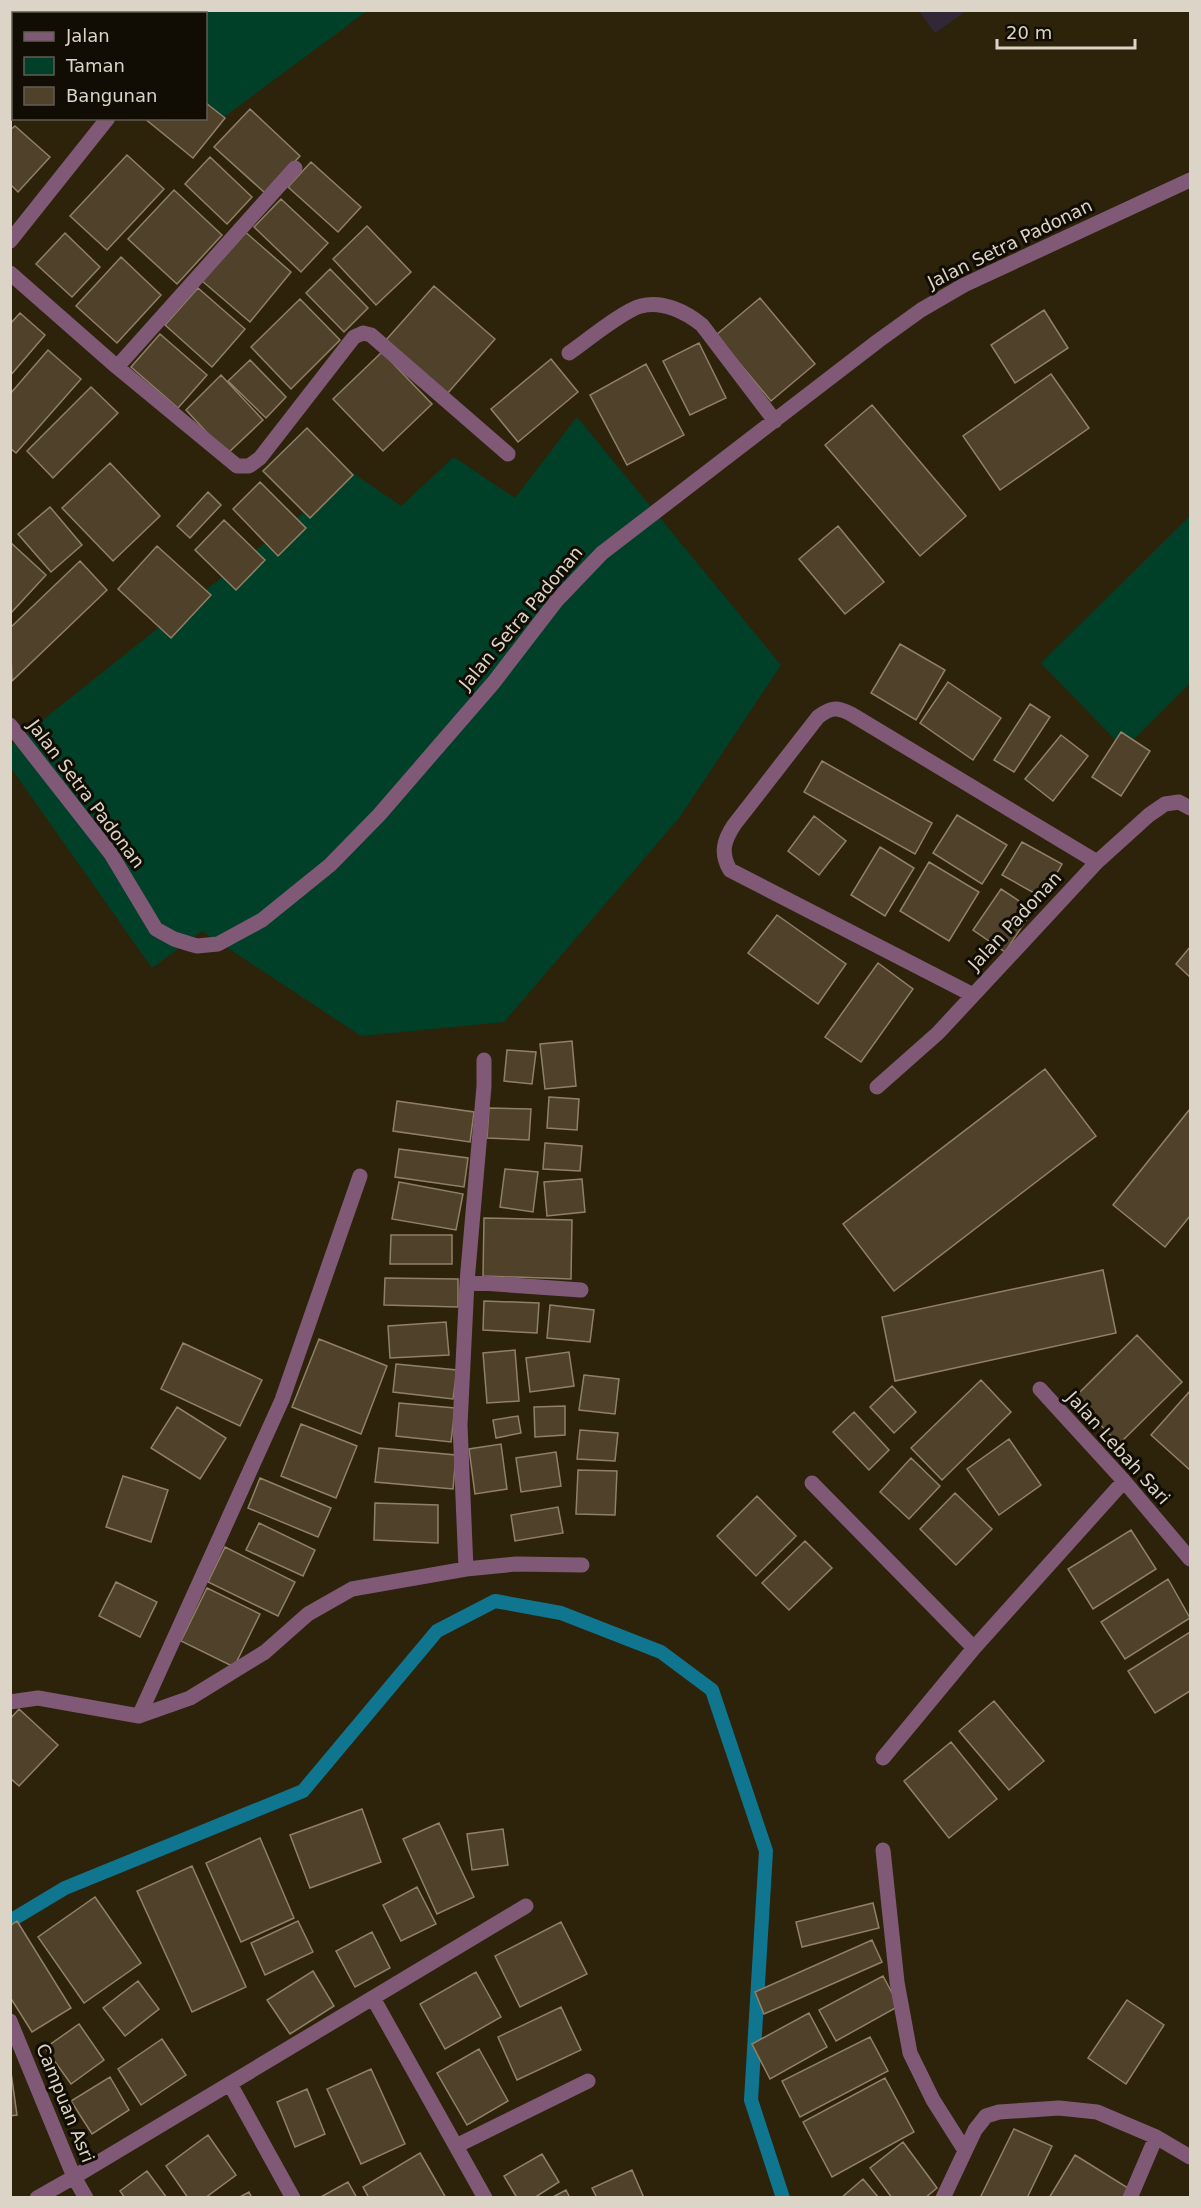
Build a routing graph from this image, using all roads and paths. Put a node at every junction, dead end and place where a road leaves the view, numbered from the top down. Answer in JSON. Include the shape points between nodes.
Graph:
{"nodes":[{"id":1,"x":106,"y":120,"type":"edge"},
{"id":2,"x":296,"y":168,"type":"dead end"},
{"id":3,"x":1191,"y":180,"type":"edge"},
{"id":4,"x":10,"y":241,"type":"edge"},
{"id":5,"x":10,"y":273,"type":"edge"},
{"id":6,"x":569,"y":353,"type":"dead end"},
{"id":7,"x":117,"y":367,"type":"junction"},
{"id":8,"x":775,"y":420,"type":"junction"},
{"id":9,"x":508,"y":454,"type":"dead end"},
{"id":10,"x":10,"y":725,"type":"edge"},
{"id":11,"x":1191,"y":808,"type":"edge"},
{"id":12,"x":1097,"y":862,"type":"junction"},
{"id":13,"x":973,"y":995,"type":"junction"},
{"id":14,"x":484,"y":1060,"type":"dead end"},
{"id":15,"x":877,"y":1087,"type":"dead end"},
{"id":16,"x":360,"y":1176,"type":"dead end"},
{"id":17,"x":467,"y":1282,"type":"junction"},
{"id":18,"x":581,"y":1290,"type":"dead end"},
{"id":19,"x":1040,"y":1389,"type":"dead end"},
{"id":20,"x":1124,"y":1481,"type":"junction"},
{"id":21,"x":812,"y":1483,"type":"dead end"},
{"id":22,"x":1191,"y":1559,"type":"edge"},
{"id":23,"x":582,"y":1565,"type":"dead end"},
{"id":24,"x":466,"y":1569,"type":"junction"},
{"id":25,"x":974,"y":1648,"type":"junction"},
{"id":26,"x":10,"y":1702,"type":"edge"},
{"id":27,"x":139,"y":1716,"type":"junction"},
{"id":28,"x":884,"y":1758,"type":"dead end"},
{"id":29,"x":883,"y":1850,"type":"dead end"},
{"id":30,"x":526,"y":1906,"type":"dead end"},
{"id":31,"x":373,"y":1998,"type":"junction"},
{"id":32,"x":10,"y":2021,"type":"edge"},
{"id":33,"x":588,"y":2081,"type":"dead end"},
{"id":34,"x":230,"y":2084,"type":"junction"},
{"id":35,"x":1156,"y":2138,"type":"junction"},
{"id":36,"x":456,"y":2146,"type":"junction"},
{"id":37,"x":964,"y":2149,"type":"junction"},
{"id":38,"x":1191,"y":2157,"type":"edge"},
{"id":39,"x":74,"y":2177,"type":"junction"},
{"id":40,"x":37,"y":2198,"type":"edge"},
{"id":41,"x":86,"y":2198,"type":"edge"},
{"id":42,"x":293,"y":2198,"type":"edge"},
{"id":43,"x":485,"y":2198,"type":"edge"},
{"id":44,"x":943,"y":2198,"type":"edge"},
{"id":45,"x":1130,"y":2198,"type":"edge"}],
"edges":[{"from":1,"to":4,"type":"street"},
{"from":2,"to":7,"type":"street"},
{"from":3,"to":8,"type":"street","name":"Jalan Setra Padonan","via":[[963,285],[878,341]]},
{"from":5,"to":7,"type":"street"},
{"from":6,"to":8,"type":"street","via":[[640,306],[680,311],[702,325]]},
{"from":7,"to":9,"type":"street","via":[[225,458],[237,466],[249,466],[260,458],[354,336],[363,333],[371,335]]},
{"from":8,"to":10,"type":"street","name":"Jalan Setra Padonan","via":[[602,553],[557,600],[494,682],[379,815],[330,865],[262,920],[218,944],[197,946],[156,928],[111,854]]},
{"from":11,"to":12,"type":"street","name":"Jalan Padonan","via":[[1179,802],[1165,804]]},
{"from":12,"to":13,"type":"street","name":"Jalan Padonan"},
{"from":12,"to":13,"type":"street","via":[[852,714],[836,707],[818,717],[734,825],[723,850],[724,860],[730,870]]},
{"from":13,"to":15,"type":"street","name":"Jalan Padonan","via":[[938,1033]]},
{"from":14,"to":17,"type":"street"},
{"from":16,"to":27,"type":"street","via":[[282,1400]]},
{"from":17,"to":18,"type":"street"},
{"from":17,"to":24,"type":"street","via":[[460,1425]]},
{"from":19,"to":20,"type":"street","name":"Jalan Lebah Sari"},
{"from":20,"to":22,"type":"street","name":"Jalan Lebah Sari"},
{"from":20,"to":25,"type":"street"},
{"from":21,"to":25,"type":"street"},
{"from":23,"to":24,"type":"street","via":[[516,1564]]},
{"from":24,"to":27,"type":"street","via":[[352,1589],[308,1614],[265,1652],[190,1698]]},
{"from":25,"to":28,"type":"street"},
{"from":26,"to":27,"type":"street","via":[[38,1698]]},
{"from":29,"to":37,"type":"street","via":[[897,1982],[910,2053]]},
{"from":30,"to":31,"type":"street"},
{"from":31,"to":34,"type":"street"},
{"from":31,"to":36,"type":"street"},
{"from":32,"to":39,"type":"street","name":"Campuan Asri"},
{"from":33,"to":36,"type":"street"},
{"from":34,"to":39,"type":"street"},
{"from":34,"to":42,"type":"street"},
{"from":35,"to":37,"type":"street","via":[[1097,2112],[1049,2109],[986,2116]]},
{"from":35,"to":38,"type":"street"},
{"from":35,"to":45,"type":"street"},
{"from":36,"to":43,"type":"street"},
{"from":37,"to":44,"type":"street"},
{"from":39,"to":40,"type":"street"},
{"from":39,"to":41,"type":"street","name":"Campuan Asri"}]}
